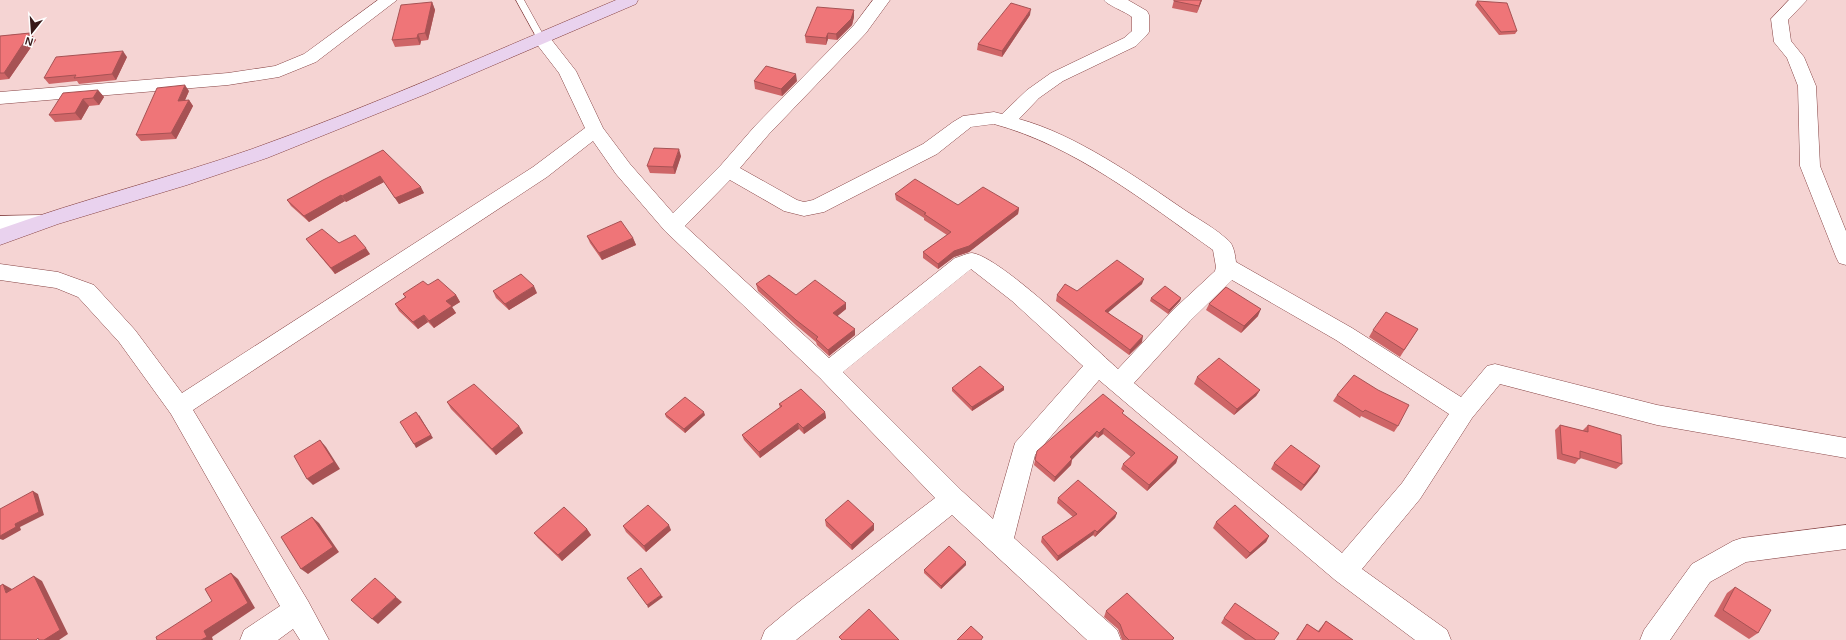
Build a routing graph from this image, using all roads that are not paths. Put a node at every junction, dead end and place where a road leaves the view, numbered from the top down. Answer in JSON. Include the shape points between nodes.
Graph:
{"nodes":[{"id":1,"x":389,"y":0,"type":"edge"},
{"id":2,"x":520,"y":0,"type":"edge"},
{"id":3,"x":630,"y":0,"type":"edge"},
{"id":4,"x":882,"y":0,"type":"edge"},
{"id":5,"x":1112,"y":0,"type":"edge"},
{"id":6,"x":1799,"y":0,"type":"edge"},
{"id":7,"x":541,"y":38,"type":"junction"},
{"id":8,"x":0,"y":98,"type":"edge"},
{"id":9,"x":1007,"y":120,"type":"junction"},
{"id":10,"x":595,"y":130,"type":"junction"},
{"id":11,"x":728,"y":170,"type":"junction"},
{"id":12,"x":40,"y":222,"type":"junction"},
{"id":13,"x":0,"y":223,"type":"edge"},
{"id":14,"x":672,"y":226,"type":"junction"},
{"id":15,"x":0,"y":237,"type":"edge"},
{"id":16,"x":1846,"y":257,"type":"edge"},
{"id":17,"x":1227,"y":267,"type":"junction"},
{"id":18,"x":0,"y":272,"type":"edge"},
{"id":19,"x":1098,"y":365,"type":"junction"},
{"id":20,"x":828,"y":371,"type":"junction"},
{"id":21,"x":1119,"y":384,"type":"junction"},
{"id":22,"x":179,"y":407,"type":"junction"},
{"id":23,"x":1464,"y":410,"type":"junction"},
{"id":24,"x":1846,"y":448,"type":"edge"},
{"id":25,"x":953,"y":499,"type":"junction"},
{"id":26,"x":1846,"y":537,"type":"edge"},
{"id":27,"x":1000,"y":540,"type":"junction"},
{"id":28,"x":1344,"y":571,"type":"junction"},
{"id":29,"x":298,"y":610,"type":"junction"},
{"id":30,"x":254,"y":640,"type":"edge"},
{"id":31,"x":315,"y":640,"type":"edge"},
{"id":32,"x":775,"y":640,"type":"edge"},
{"id":33,"x":1107,"y":640,"type":"edge"},
{"id":34,"x":1437,"y":640,"type":"edge"},
{"id":35,"x":1654,"y":640,"type":"edge"}],
"edges":[{"from":1,"to":8,"type":"street","via":[[310,58],[279,71],[228,79]]},
{"from":2,"to":7,"type":"lane"},
{"from":3,"to":7,"type":"main road"},
{"from":4,"to":11,"type":"street","via":[[860,30],[762,130]]},
{"from":5,"to":9,"type":"street","via":[[1141,15],[1140,32],[1130,42],[1057,78],[1033,94]]},
{"from":6,"to":16,"type":"street","via":[[1779,19],[1782,42],[1795,57],[1807,86],[1810,166]]},
{"from":7,"to":10,"type":"street","via":[[567,71]]},
{"from":7,"to":12,"type":"main road","via":[[331,126],[206,172]]},
{"from":9,"to":11,"type":"street","via":[[988,117],[970,120],[931,148],[817,207],[804,209],[791,206]]},
{"from":9,"to":17,"type":"street","via":[[1080,152],[1171,211],[1222,246]]},
{"from":10,"to":14,"type":"street","via":[[623,169]]},
{"from":10,"to":22,"type":"street","via":[[540,172]]},
{"from":11,"to":14,"type":"street"},
{"from":12,"to":13,"type":"street"},
{"from":12,"to":15,"type":"main road"},
{"from":14,"to":20,"type":"street"},
{"from":17,"to":21,"type":"street","via":[[1223,276],[1182,315]]},
{"from":17,"to":23,"type":"street","via":[[1344,334]]},
{"from":18,"to":22,"type":"street","via":[[58,280],[86,291],[127,336]]},
{"from":19,"to":20,"type":"street","via":[[1020,296],[982,265],[971,261],[962,264]]},
{"from":19,"to":21,"type":"street"},
{"from":19,"to":27,"type":"street","via":[[1024,450]]},
{"from":20,"to":25,"type":"street"},
{"from":21,"to":28,"type":"street"},
{"from":22,"to":29,"type":"street"},
{"from":23,"to":24,"type":"street","via":[[1495,374],[1657,415]]},
{"from":23,"to":28,"type":"street","via":[[1411,491]]},
{"from":25,"to":27,"type":"street"},
{"from":25,"to":32,"type":"street"},
{"from":26,"to":35,"type":"street","via":[[1742,550],[1701,573]]},
{"from":27,"to":33,"type":"street"},
{"from":28,"to":34,"type":"street"},
{"from":29,"to":30,"type":"street"},
{"from":29,"to":31,"type":"street"}]}
